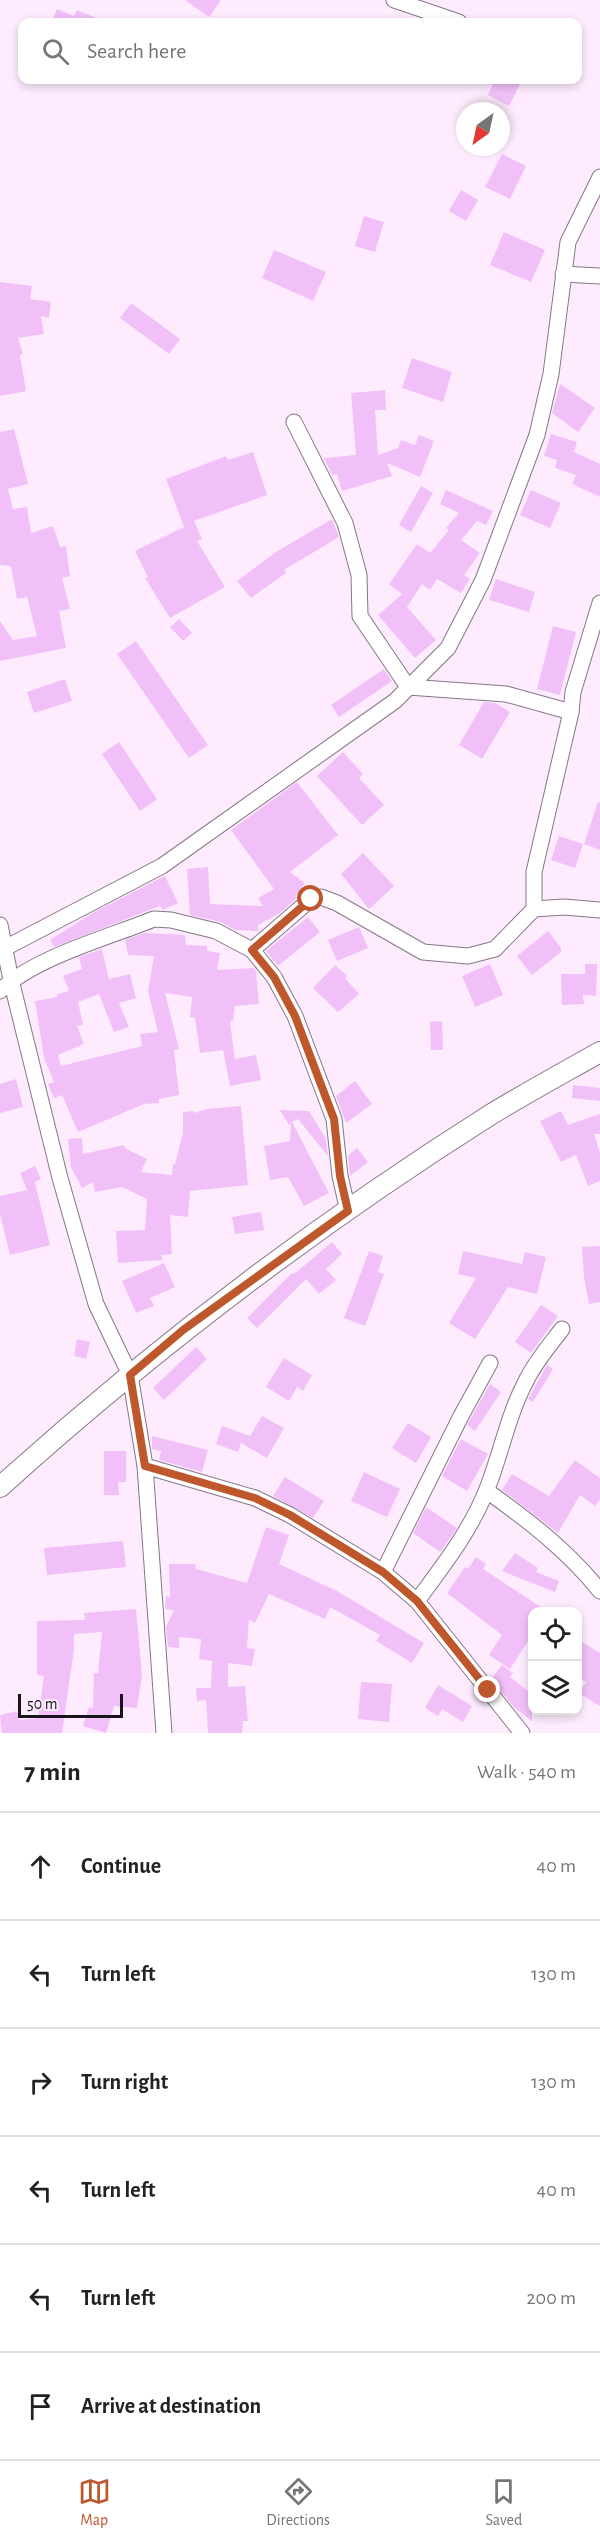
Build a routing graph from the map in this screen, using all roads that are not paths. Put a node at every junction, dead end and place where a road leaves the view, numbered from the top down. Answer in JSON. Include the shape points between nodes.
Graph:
{"nodes":[{"id":1,"x":394,"y":0,"type":"edge"},
{"id":2,"x":447,"y":18,"type":"edge"},
{"id":3,"x":600,"y":177,"type":"edge"},
{"id":4,"x":563,"y":274,"type":"junction"},
{"id":5,"x":600,"y":276,"type":"edge"},
{"id":6,"x":294,"y":422,"type":"dead end"},
{"id":7,"x":600,"y":603,"type":"edge"},
{"id":8,"x":408,"y":687,"type":"junction"},
{"id":9,"x":571,"y":711,"type":"junction"},
{"id":10,"x":534,"y":909,"type":"junction"},
{"id":11,"x":600,"y":910,"type":"edge"},
{"id":12,"x":0,"y":925,"type":"edge"},
{"id":13,"x":5,"y":948,"type":"junction"},
{"id":14,"x":252,"y":950,"type":"junction"},
{"id":15,"x":5,"y":986,"type":"edge"},
{"id":16,"x":600,"y":1052,"type":"edge"},
{"id":17,"x":348,"y":1211,"type":"junction"},
{"id":18,"x":562,"y":1329,"type":"dead end"},
{"id":19,"x":490,"y":1363,"type":"dead end"},
{"id":20,"x":130,"y":1375,"type":"junction"},
{"id":21,"x":145,"y":1466,"type":"junction"},
{"id":22,"x":0,"y":1487,"type":"edge"},
{"id":23,"x":487,"y":1491,"type":"junction"},
{"id":24,"x":383,"y":1572,"type":"junction"},
{"id":25,"x":600,"y":1591,"type":"edge"},
{"id":26,"x":417,"y":1601,"type":"junction"},
{"id":27,"x":164,"y":1733,"type":"edge"},
{"id":28,"x":522,"y":1733,"type":"edge"}],
"edges":[{"from":1,"to":2,"type":"street"},
{"from":3,"to":4,"type":"street","via":[[568,242]]},
{"from":4,"to":5,"type":"street"},
{"from":4,"to":8,"type":"street","via":[[552,374],[537,435],[483,580],[448,648]]},
{"from":6,"to":8,"type":"street","via":[[345,523],[358,575],[360,616]]},
{"from":7,"to":9,"type":"street"},
{"from":8,"to":9,"type":"street","via":[[506,693]]},
{"from":8,"to":13,"type":"street","via":[[368,722],[162,866]]},
{"from":9,"to":10,"type":"street","via":[[534,872]]},
{"from":10,"to":11,"type":"street"},
{"from":10,"to":14,"type":"street","via":[[495,949],[468,956],[423,952],[321,897],[311,899]]},
{"from":12,"to":13,"type":"street"},
{"from":13,"to":15,"type":"street"},
{"from":14,"to":15,"type":"street","via":[[216,931],[154,919],[58,956]]},
{"from":14,"to":17,"type":"street","via":[[274,977],[295,1016],[334,1119]]},
{"from":15,"to":20,"type":"street","via":[[96,1304]]},
{"from":16,"to":17,"type":"main road","via":[[491,1115]]},
{"from":17,"to":20,"type":"main road","via":[[183,1330]]},
{"from":18,"to":23,"type":"street","via":[[525,1382]]},
{"from":19,"to":24,"type":"street"},
{"from":20,"to":21,"type":"street"},
{"from":20,"to":22,"type":"main road"},
{"from":21,"to":24,"type":"street","via":[[255,1498]]},
{"from":21,"to":27,"type":"street"},
{"from":23,"to":25,"type":"street","via":[[578,1563]]},
{"from":23,"to":26,"type":"street","via":[[453,1553]]},
{"from":24,"to":26,"type":"street"},
{"from":26,"to":28,"type":"street"}]}
